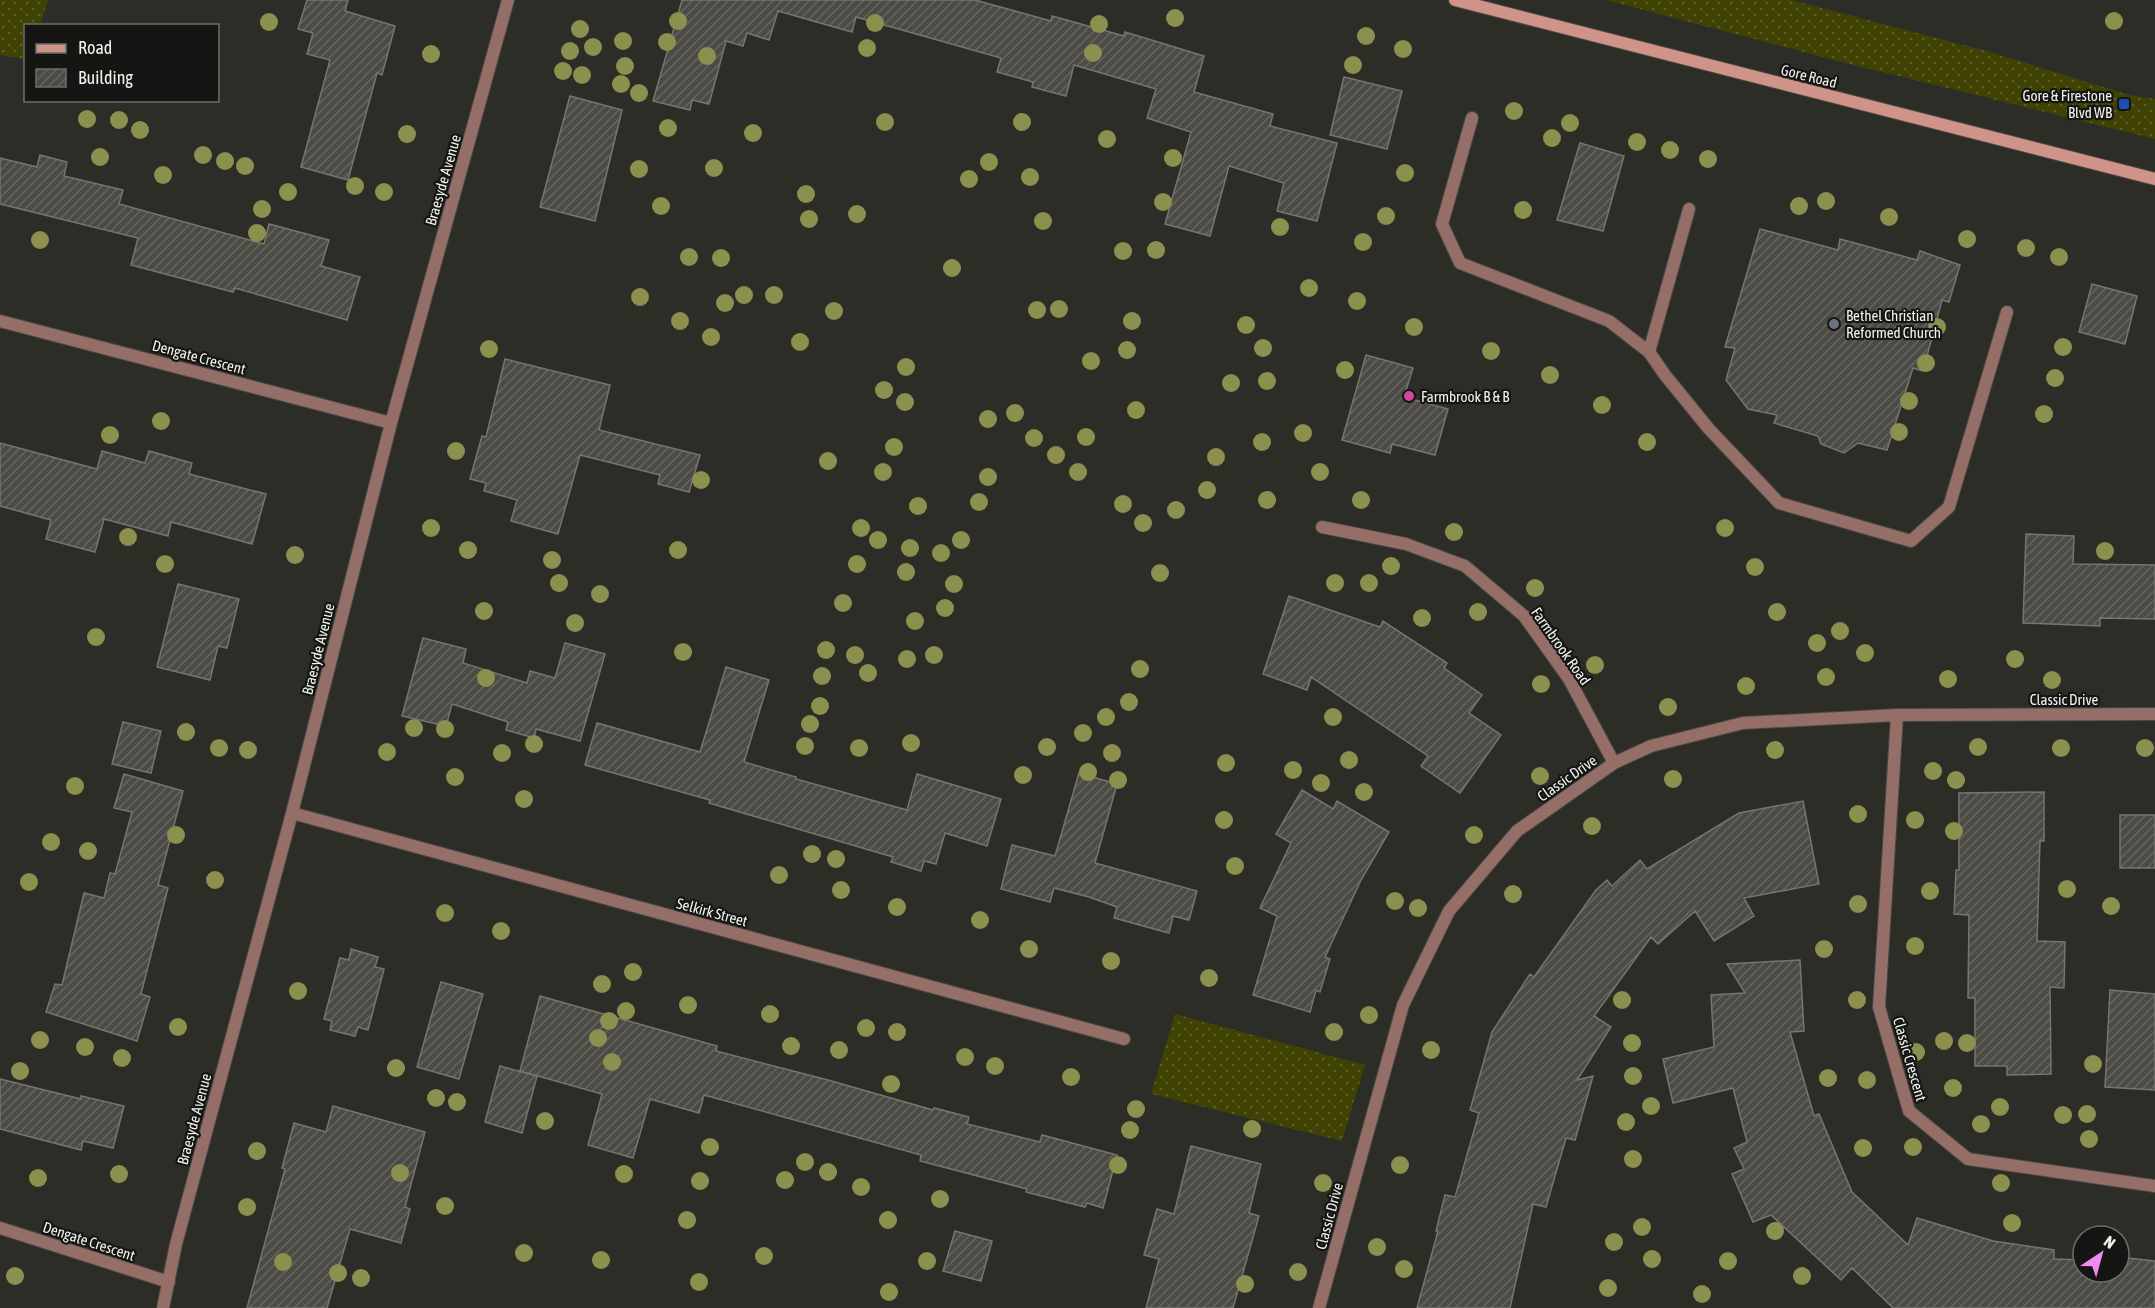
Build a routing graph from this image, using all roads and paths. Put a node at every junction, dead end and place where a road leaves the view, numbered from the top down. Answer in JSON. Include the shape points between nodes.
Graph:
{"nodes":[{"id":1,"x":508,"y":0,"type":"edge"},
{"id":2,"x":1455,"y":0,"type":"edge"},
{"id":3,"x":1472,"y":118,"type":"dead end"},
{"id":4,"x":2155,"y":179,"type":"edge"},
{"id":5,"x":1689,"y":209,"type":"dead end"},
{"id":6,"x":2007,"y":312,"type":"dead end"},
{"id":7,"x":0,"y":321,"type":"edge"},
{"id":8,"x":1649,"y":352,"type":"junction"},
{"id":9,"x":391,"y":423,"type":"junction"},
{"id":10,"x":1322,"y":527,"type":"dead end"},
{"id":11,"x":2155,"y":714,"type":"edge"},
{"id":12,"x":1897,"y":715,"type":"junction"},
{"id":13,"x":1614,"y":763,"type":"junction"},
{"id":14,"x":292,"y":813,"type":"junction"},
{"id":15,"x":1124,"y":1039,"type":"dead end"},
{"id":16,"x":2155,"y":1186,"type":"edge"},
{"id":17,"x":0,"y":1228,"type":"edge"},
{"id":18,"x":169,"y":1282,"type":"junction"},
{"id":19,"x":163,"y":1308,"type":"edge"},
{"id":20,"x":1319,"y":1308,"type":"edge"}],
"edges":[{"from":1,"to":9,"type":"street","name":"Braesyde Avenue"},
{"from":2,"to":4,"type":"main road","name":"Gore Road"},
{"from":3,"to":8,"type":"street","via":[[1442,224],[1460,263],[1609,321]]},
{"from":5,"to":8,"type":"street"},
{"from":6,"to":8,"type":"street","via":[[1949,507],[1911,541],[1779,503],[1709,429]]},
{"from":7,"to":9,"type":"street","name":"Dengate Crescent"},
{"from":9,"to":14,"type":"street","name":"Braesyde Avenue"},
{"from":10,"to":13,"type":"street","name":"Farmbrook Road","via":[[1406,544],[1465,566],[1524,616],[1569,679]]},
{"from":11,"to":12,"type":"street","name":"Classic Drive"},
{"from":12,"to":13,"type":"street","name":"Classic Drive","via":[[1743,723],[1650,746]]},
{"from":12,"to":16,"type":"street","name":"Classic Crescent","via":[[1879,1007],[1909,1111],[1968,1159]]},
{"from":13,"to":20,"type":"street","name":"Classic Drive","via":[[1517,831],[1449,911],[1403,1005]]},
{"from":14,"to":15,"type":"street","name":"Selkirk Street"},
{"from":14,"to":18,"type":"street","name":"Braesyde Avenue"},
{"from":17,"to":18,"type":"street","name":"Dengate Crescent"},
{"from":18,"to":19,"type":"street","name":"Braesyde Avenue"}]}
